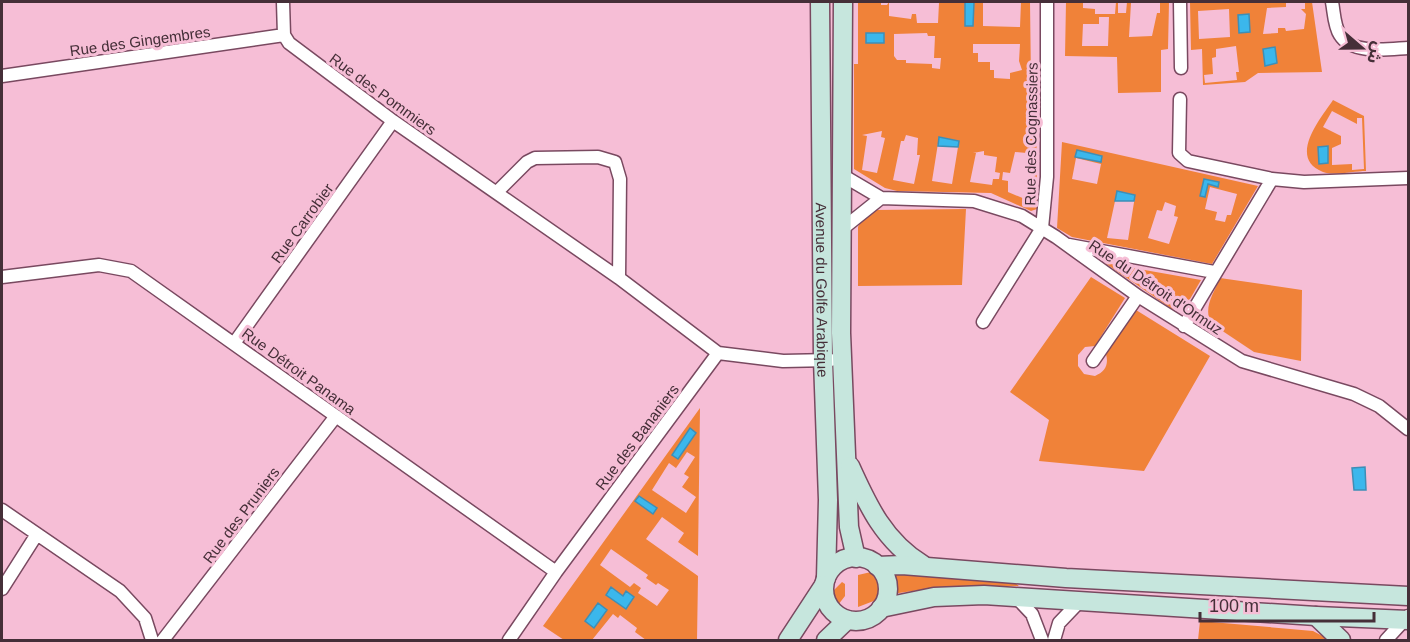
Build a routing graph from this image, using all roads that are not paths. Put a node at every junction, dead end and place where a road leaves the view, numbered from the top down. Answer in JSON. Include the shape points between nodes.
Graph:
{"nodes":[{"id":1,"x":283,"y":2,"type":"edge"},
{"id":2,"x":820,"y":2,"type":"edge"},
{"id":3,"x":843,"y":2,"type":"edge"},
{"id":4,"x":1047,"y":2,"type":"edge"},
{"id":5,"x":1180,"y":2,"type":"edge"},
{"id":6,"x":1332,"y":2,"type":"edge"},
{"id":7,"x":284,"y":35,"type":"junction"},
{"id":8,"x":1408,"y":48,"type":"edge"},
{"id":9,"x":1181,"y":68,"type":"dead end"},
{"id":10,"x":2,"y":76,"type":"edge"},
{"id":11,"x":1180,"y":99,"type":"dead end"},
{"id":12,"x":393,"y":121,"type":"junction"},
{"id":13,"x":823,"y":172,"type":"junction"},
{"id":14,"x":842,"y":175,"type":"junction"},
{"id":15,"x":1408,"y":178,"type":"edge"},
{"id":16,"x":1272,"y":179,"type":"junction"},
{"id":17,"x":497,"y":192,"type":"junction"},
{"id":18,"x":881,"y":198,"type":"junction"},
{"id":19,"x":1042,"y":228,"type":"junction"},
{"id":20,"x":841,"y":230,"type":"junction"},
{"id":21,"x":1067,"y":245,"type":"junction"},
{"id":22,"x":1214,"y":272,"type":"junction"},
{"id":23,"x":2,"y":277,"type":"edge"},
{"id":24,"x":619,"y":278,"type":"junction"},
{"id":25,"x":1138,"y":296,"type":"junction"},
{"id":26,"x":983,"y":322,"type":"dead end"},
{"id":27,"x":1184,"y":326,"type":"junction"},
{"id":28,"x":235,"y":342,"type":"junction"},
{"id":29,"x":718,"y":353,"type":"junction"},
{"id":30,"x":842,"y":359,"type":"junction"},
{"id":31,"x":823,"y":360,"type":"junction"},
{"id":32,"x":1093,"y":361,"type":"dead end"},
{"id":33,"x":336,"y":416,"type":"junction"},
{"id":34,"x":1408,"y":429,"type":"edge"},
{"id":35,"x":845,"y":456,"type":"junction"},
{"id":36,"x":2,"y":510,"type":"edge"},
{"id":37,"x":38,"y":534,"type":"junction"},
{"id":38,"x":856,"y":558,"type":"junction"},
{"id":39,"x":877,"y":566,"type":"junction"},
{"id":40,"x":927,"y":567,"type":"junction"},
{"id":41,"x":556,"y":572,"type":"junction"},
{"id":42,"x":825,"y":581,"type":"junction"},
{"id":43,"x":2,"y":590,"type":"edge"},
{"id":44,"x":1408,"y":596,"type":"edge"},
{"id":45,"x":1016,"y":597,"type":"junction"},
{"id":46,"x":1080,"y":601,"type":"junction"},
{"id":47,"x":881,"y":608,"type":"junction"},
{"id":48,"x":1316,"y":616,"type":"junction"},
{"id":49,"x":1407,"y":618,"type":"edge"},
{"id":50,"x":847,"y":620,"type":"junction"},
{"id":51,"x":167,"y":637,"type":"edge"},
{"id":52,"x":152,"y":640,"type":"edge"},
{"id":53,"x":509,"y":640,"type":"edge"},
{"id":54,"x":788,"y":640,"type":"edge"},
{"id":55,"x":826,"y":640,"type":"edge"},
{"id":56,"x":1042,"y":640,"type":"edge"},
{"id":57,"x":1054,"y":640,"type":"edge"},
{"id":58,"x":1341,"y":640,"type":"edge"},
{"id":59,"x":1386,"y":640,"type":"edge"}],
"edges":[{"from":1,"to":7,"type":"street"},
{"from":2,"to":13,"type":"main road","name":"Avenue du Golfe Arabique"},
{"from":3,"to":14,"type":"main road","name":"Avenue du Golfe Arabique"},
{"from":4,"to":19,"type":"street","name":"Rue des Cognassiers","via":[[1047,177]]},
{"from":5,"to":9,"type":"street"},
{"from":6,"to":8,"type":"street","via":[[1340,36],[1347,42],[1370,49]]},
{"from":7,"to":10,"type":"street","name":"Rue des Gingembres"},
{"from":7,"to":12,"type":"street","name":"Rue des Pommiers","via":[[289,43]]},
{"from":11,"to":16,"type":"street","via":[[1179,153],[1183,157]]},
{"from":12,"to":17,"type":"street","name":"Rue des Pommiers"},
{"from":12,"to":28,"type":"street","name":"Rue Carrobier"},
{"from":13,"to":14,"type":"main road"},
{"from":13,"to":31,"type":"main road","name":"Avenue du Golfe Arabique"},
{"from":14,"to":18,"type":"street","name":"Rue du Détroit d'Ormuz"},
{"from":14,"to":20,"type":"main road","name":"Avenue du Golfe Arabique"},
{"from":15,"to":16,"type":"street","via":[[1304,182]]},
{"from":16,"to":22,"type":"street"},
{"from":17,"to":24,"type":"street","name":"Rue des Pommiers"},
{"from":17,"to":24,"type":"street","via":[[535,158],[598,157],[615,162],[621,179]]},
{"from":18,"to":19,"type":"street","name":"Rue du Détroit d'Ormuz","via":[[982,203],[1022,216]]},
{"from":18,"to":20,"type":"street"},
{"from":19,"to":21,"type":"street","name":"Rue du Détroit d'Ormuz"},
{"from":19,"to":26,"type":"street","name":"Rue des Cognassiers"},
{"from":20,"to":30,"type":"main road","name":"Avenue du Golfe Arabique"},
{"from":21,"to":22,"type":"street"},
{"from":21,"to":25,"type":"street","name":"Rue du Détroit d'Ormuz"},
{"from":22,"to":27,"type":"street"},
{"from":23,"to":28,"type":"street","name":"Rue Détroit Panama","via":[[115,266],[131,271]]},
{"from":24,"to":29,"type":"street","name":"Rue des Pommiers"},
{"from":25,"to":27,"type":"street","name":"Rue du Détroit d'Ormuz"},
{"from":25,"to":32,"type":"street"},
{"from":27,"to":34,"type":"street","name":"Rue du Détroit d'Ormuz","via":[[1253,365],[1354,394],[1379,406]]},
{"from":28,"to":33,"type":"street","name":"Rue Détroit Panama"},
{"from":29,"to":31,"type":"street","via":[[772,360]]},
{"from":29,"to":41,"type":"street","name":"Rue des Bananiers"},
{"from":30,"to":31,"type":"street"},
{"from":30,"to":35,"type":"main road","name":"Avenue du Golfe Arabique"},
{"from":31,"to":42,"type":"main road","name":"Avenue du Golfe Arabique","via":[[828,500]]},
{"from":33,"to":41,"type":"street","name":"Rue Détroit Panama"},
{"from":33,"to":51,"type":"street","name":"Rue des Pruniers"},
{"from":35,"to":38,"type":"main road","name":"Avenue du Golfe Arabique","via":[[849,527]]},
{"from":35,"to":40,"type":"main road","via":[[885,533],[896,546]]},
{"from":36,"to":37,"type":"street"},
{"from":37,"to":43,"type":"street"},
{"from":37,"to":52,"type":"street","via":[[120,591],[145,618]]},
{"from":38,"to":39,"type":"main road"},
{"from":38,"to":42,"type":"main road","via":[[841,561]]},
{"from":39,"to":40,"type":"main road"},
{"from":39,"to":47,"type":"main road","via":[[887,586]]},
{"from":40,"to":44,"type":"main road"},
{"from":41,"to":53,"type":"street","name":"Rue des Bananiers"},
{"from":42,"to":50,"type":"main road","via":[[829,607]]},
{"from":42,"to":54,"type":"main road"},
{"from":45,"to":46,"type":"main road"},
{"from":45,"to":47,"type":"main road","via":[[942,596]]},
{"from":45,"to":56,"type":"street","via":[[1032,614]]},
{"from":46,"to":48,"type":"main road"},
{"from":46,"to":57,"type":"street","via":[[1059,623]]},
{"from":47,"to":50,"type":"main road","via":[[863,620]]},
{"from":48,"to":49,"type":"main road"},
{"from":48,"to":58,"type":"main road"},
{"from":49,"to":59,"type":"street"},
{"from":50,"to":55,"type":"main road"}]}
